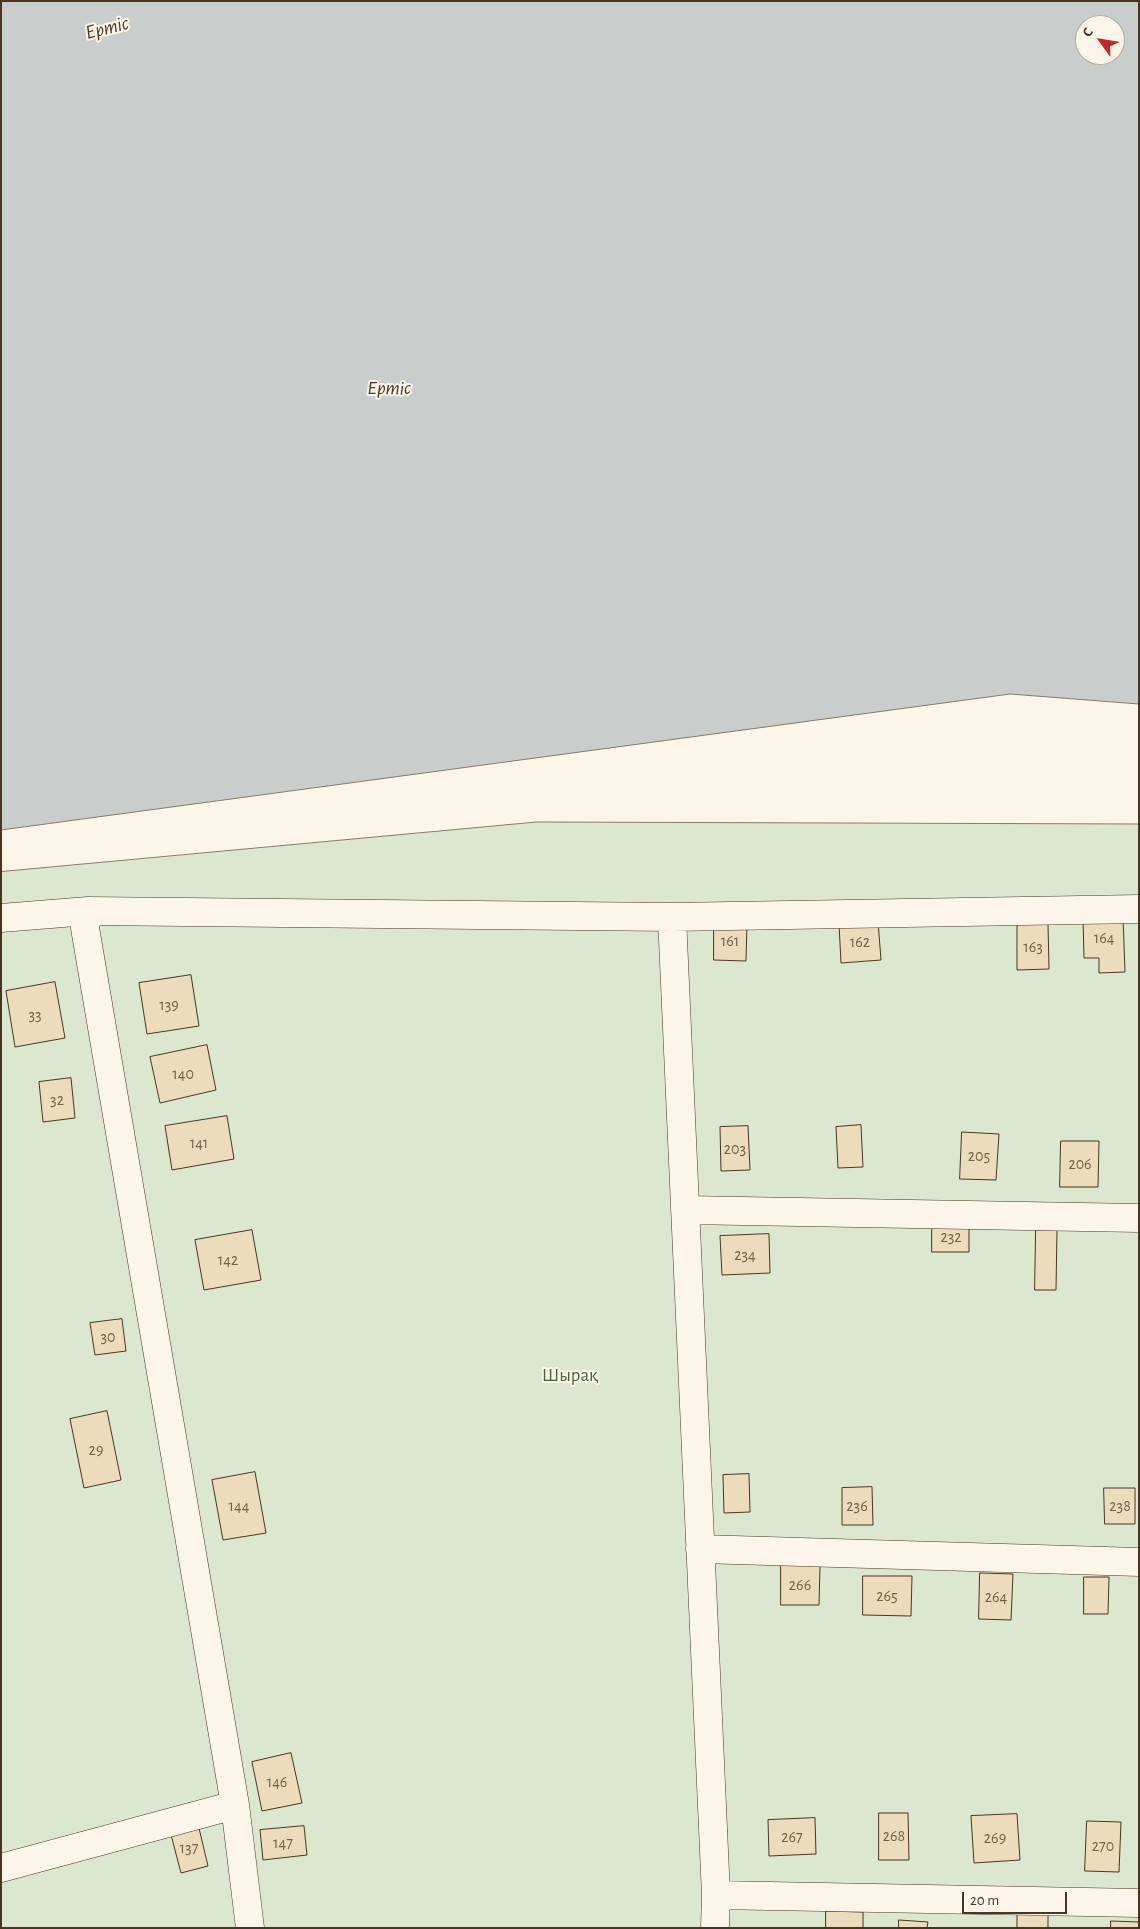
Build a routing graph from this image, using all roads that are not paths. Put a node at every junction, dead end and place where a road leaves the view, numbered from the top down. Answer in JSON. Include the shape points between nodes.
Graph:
{"nodes":[{"id":1,"x":1139,"y":910,"type":"edge"},
{"id":2,"x":88,"y":911,"type":"junction"},
{"id":3,"x":672,"y":917,"type":"junction"},
{"id":4,"x":1,"y":918,"type":"edge"},
{"id":5,"x":685,"y":1210,"type":"junction"},
{"id":6,"x":1139,"y":1218,"type":"edge"},
{"id":7,"x":700,"y":1549,"type":"junction"},
{"id":8,"x":1139,"y":1562,"type":"edge"},
{"id":9,"x":235,"y":1805,"type":"junction"},
{"id":10,"x":1,"y":1868,"type":"edge"},
{"id":11,"x":716,"y":1895,"type":"junction"},
{"id":12,"x":1139,"y":1903,"type":"edge"},
{"id":13,"x":250,"y":1928,"type":"edge"},
{"id":14,"x":715,"y":1928,"type":"edge"}],
"edges":[{"from":1,"to":3,"type":"street"},
{"from":2,"to":3,"type":"street"},
{"from":2,"to":4,"type":"street"},
{"from":2,"to":9,"type":"street","via":[[85,928]]},
{"from":3,"to":5,"type":"street"},
{"from":5,"to":6,"type":"street"},
{"from":5,"to":7,"type":"street"},
{"from":7,"to":8,"type":"street"},
{"from":7,"to":11,"type":"street"},
{"from":9,"to":10,"type":"street"},
{"from":9,"to":13,"type":"street"},
{"from":11,"to":12,"type":"street"},
{"from":11,"to":14,"type":"street"}]}
